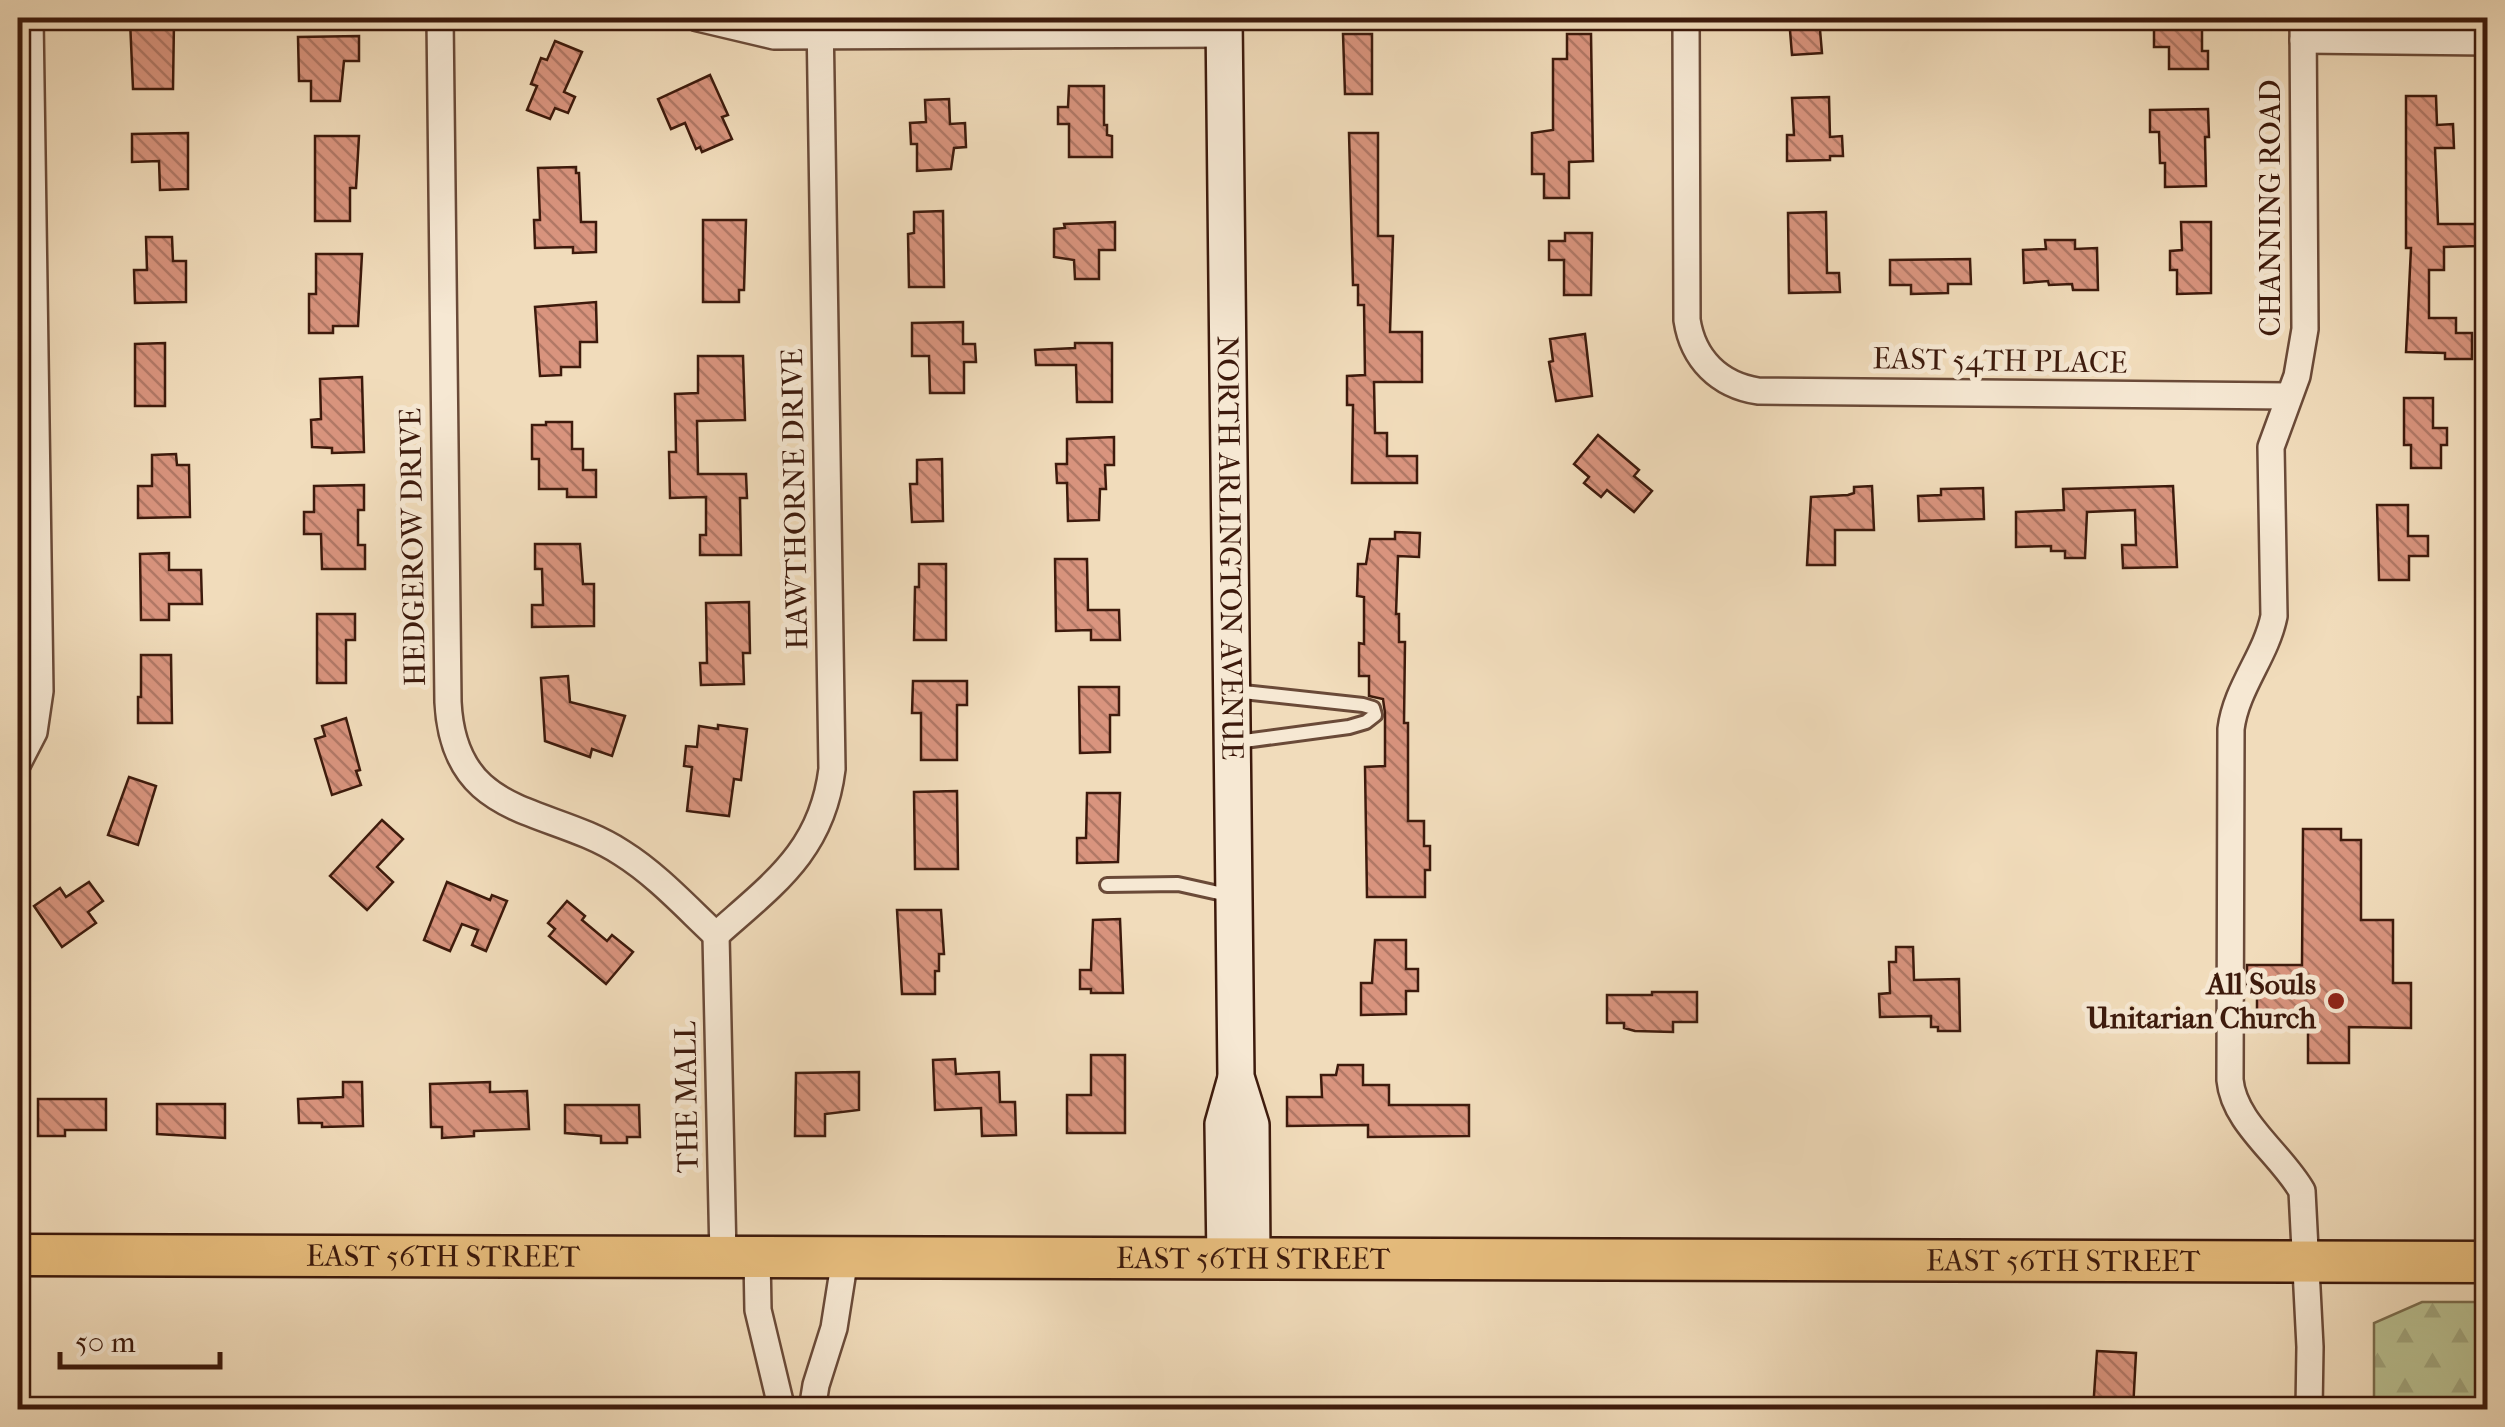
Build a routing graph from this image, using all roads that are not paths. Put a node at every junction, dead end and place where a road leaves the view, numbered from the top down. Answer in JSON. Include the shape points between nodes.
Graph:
{"nodes":[{"id":1,"x":30,"y":18,"type":"edge"},
{"id":2,"x":440,"y":18,"type":"edge"},
{"id":3,"x":698,"y":18,"type":"edge"},
{"id":4,"x":1686,"y":18,"type":"edge"},
{"id":5,"x":821,"y":26,"type":"edge"},
{"id":6,"x":1224,"y":26,"type":"edge"},
{"id":7,"x":2303,"y":29,"type":"edge"},
{"id":8,"x":2488,"y":42,"type":"edge"},
{"id":9,"x":2290,"y":396,"type":"junction"},
{"id":10,"x":1232,"y":691,"type":"junction"},
{"id":11,"x":1232,"y":742,"type":"junction"},
{"id":12,"x":18,"y":763,"type":"edge"},
{"id":13,"x":1107,"y":885,"type":"dead end"},
{"id":14,"x":1234,"y":897,"type":"junction"},
{"id":15,"x":716,"y":935,"type":"junction"},
{"id":16,"x":18,"y":1255,"type":"edge"},
{"id":17,"x":740,"y":1257,"type":"junction"},
{"id":18,"x":845,"y":1258,"type":"junction"},
{"id":19,"x":1239,"y":1258,"type":"junction"},
{"id":20,"x":2306,"y":1261,"type":"junction"},
{"id":21,"x":2488,"y":1262,"type":"edge"},
{"id":22,"x":780,"y":1397,"type":"edge"},
{"id":23,"x":814,"y":1397,"type":"edge"},
{"id":24,"x":2309,"y":1410,"type":"edge"}],
"edges":[{"from":1,"to":12,"type":"street","via":[[40,691],[34,732]]},
{"from":2,"to":15,"type":"street","name":"HEDGEROW DRIVE","via":[[452,733],[464,762],[491,794],[624,854]]},
{"from":3,"to":5,"type":"street","via":[[774,36]]},
{"from":4,"to":9,"type":"street","name":"EAST 54TH PLACE","via":[[1687,320],[1695,349],[1732,385],[1758,392]]},
{"from":5,"to":6,"type":"street"},
{"from":5,"to":15,"type":"street","name":"HAWTHORNE DRIVE","via":[[832,769],[807,846]]},
{"from":6,"to":10,"type":"main road","name":"NORTH ARLINGTON AVENUE"},
{"from":7,"to":8,"type":"street"},
{"from":7,"to":9,"type":"street","name":"CHANNING ROAD","via":[[2306,321]]},
{"from":9,"to":20,"type":"street","name":"CHANNING ROAD","via":[[2270,452],[2274,616],[2230,729],[2230,1080],[2242,1114],[2302,1190]]},
{"from":10,"to":11,"type":"main road","name":"NORTH ARLINGTON AVENUE"},
{"from":10,"to":11,"type":"lane","via":[[1363,705],[1375,715],[1349,726]]},
{"from":11,"to":14,"type":"main road","name":"NORTH ARLINGTON AVENUE"},
{"from":13,"to":14,"type":"lane","via":[[1178,884]]},
{"from":14,"to":19,"type":"main road","name":"NORTH ARLINGTON AVENUE","via":[[1236,1077],[1251,1126]]},
{"from":15,"to":17,"type":"street","name":"THE MALL"},
{"from":16,"to":17,"type":"main road","name":"EAST 56TH STREET"},
{"from":17,"to":18,"type":"main road","name":"EAST 56TH STREET"},
{"from":17,"to":22,"type":"street","name":"THE MALL"},
{"from":18,"to":19,"type":"main road","name":"EAST 56TH STREET"},
{"from":18,"to":23,"type":"street"},
{"from":19,"to":20,"type":"main road","name":"EAST 56TH STREET"},
{"from":20,"to":21,"type":"main road","name":"EAST 56TH STREET"},
{"from":20,"to":24,"type":"street","name":"CHANNING ROAD"},
{"from":22,"to":23,"type":"street"}]}
